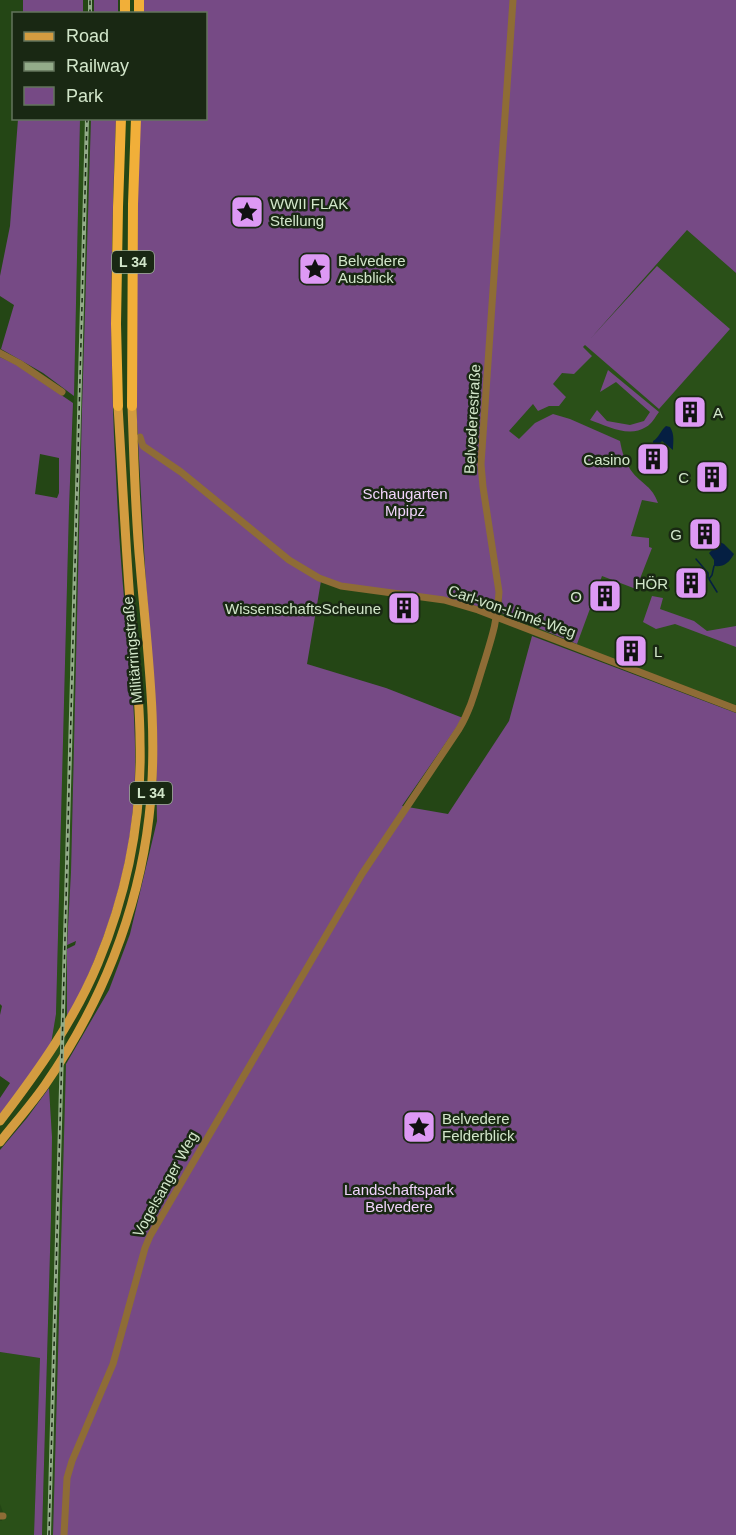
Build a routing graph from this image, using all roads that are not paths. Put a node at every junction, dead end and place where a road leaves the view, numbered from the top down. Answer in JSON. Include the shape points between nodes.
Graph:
{"nodes":[{"id":1,"x":513,"y":0,"type":"edge"},
{"id":2,"x":122,"y":120,"type":"edge"},
{"id":3,"x":136,"y":120,"type":"edge"},
{"id":4,"x":0,"y":352,"type":"edge"},
{"id":5,"x":62,"y":392,"type":"dead end"},
{"id":6,"x":118,"y":406,"type":"joint"},
{"id":7,"x":132,"y":406,"type":"joint"},
{"id":8,"x":140,"y":437,"type":"dead end"},
{"id":9,"x":497,"y":618,"type":"junction"},
{"id":10,"x":736,"y":709,"type":"edge"},
{"id":11,"x":362,"y":874,"type":"joint"},
{"id":12,"x":0,"y":1121,"type":"edge"},
{"id":13,"x":0,"y":1142,"type":"edge"},
{"id":14,"x":63,"y":1535,"type":"edge"}],
"edges":[{"from":1,"to":9,"type":"street","name":"Belvederestraße","via":[[481,464],[499,592]]},
{"from":2,"to":6,"type":"highway","name":"Militärringstraße","number":"L 34","via":[[116,324]]},
{"from":3,"to":7,"type":"highway","name":"Militärringstraße","number":"L 34"},
{"from":4,"to":5,"type":"street"},
{"from":6,"to":12,"type":"main road","name":"Militärringstraße","number":"L 34","via":[[139,703],[137,815],[131,854],[113,922],[80,1001],[61,1037]]},
{"from":7,"to":13,"type":"main road","name":"Militärringstraße","number":"L 34","via":[[153,743],[143,858],[126,924],[91,1008],[45,1085]]},
{"from":8,"to":9,"type":"street","name":"Carl-von-Linné-Weg","via":[[143,446],[289,560],[319,578],[341,586],[444,600]]},
{"from":9,"to":10,"type":"street","name":"Carl-von-Linné-Weg"},
{"from":9,"to":11,"type":"street","name":"Belvederestraße","via":[[469,712]]},
{"from":11,"to":14,"type":"street","name":"Vogelsanger Weg","via":[[150,1236],[113,1364],[67,1478]]}]}
